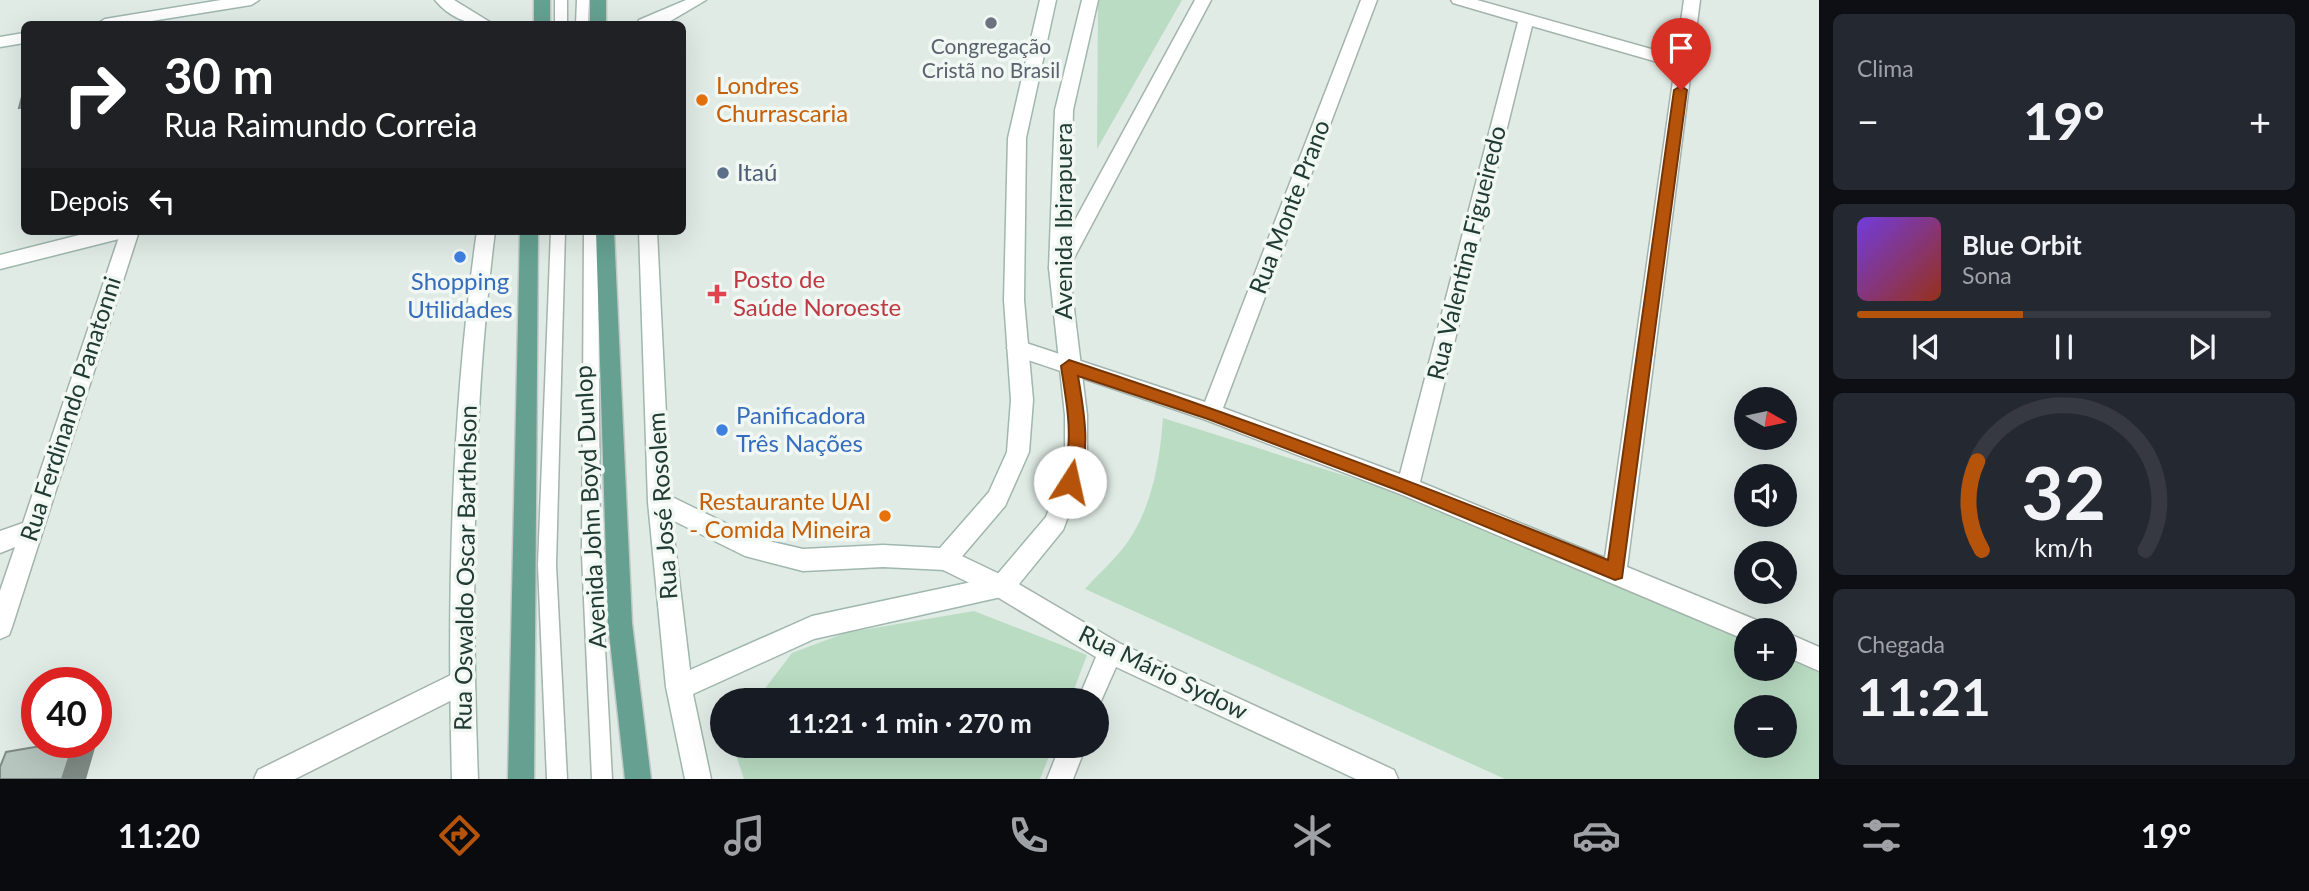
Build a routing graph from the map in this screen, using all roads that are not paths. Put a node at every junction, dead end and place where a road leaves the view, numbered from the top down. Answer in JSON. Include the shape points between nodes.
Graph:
{"nodes":[{"id":1,"x":251,"y":0,"type":"edge"},
{"id":2,"x":443,"y":0,"type":"edge"},
{"id":3,"x":542,"y":0,"type":"edge"},
{"id":4,"x":561,"y":0,"type":"edge"},
{"id":5,"x":583,"y":0,"type":"edge"},
{"id":6,"x":598,"y":0,"type":"edge"},
{"id":7,"x":698,"y":0,"type":"edge"},
{"id":8,"x":1048,"y":0,"type":"edge"},
{"id":9,"x":1090,"y":0,"type":"edge"},
{"id":10,"x":1203,"y":0,"type":"edge"},
{"id":11,"x":1369,"y":0,"type":"edge"},
{"id":12,"x":1459,"y":0,"type":"edge"},
{"id":13,"x":1692,"y":0,"type":"edge"},
{"id":14,"x":207,"y":4,"type":"edge"},
{"id":15,"x":1526,"y":20,"type":"junction"},
{"id":16,"x":120,"y":21,"type":"edge"},
{"id":17,"x":201,"y":21,"type":"edge"},
{"id":18,"x":477,"y":21,"type":"edge"},
{"id":19,"x":542,"y":21,"type":"edge"},
{"id":20,"x":561,"y":21,"type":"edge"},
{"id":21,"x":582,"y":21,"type":"edge"},
{"id":22,"x":598,"y":21,"type":"edge"},
{"id":23,"x":655,"y":21,"type":"edge"},
{"id":24,"x":21,"y":38,"type":"edge"},
{"id":25,"x":0,"y":42,"type":"edge"},
{"id":26,"x":1684,"y":64,"type":"junction"},
{"id":27,"x":107,"y":235,"type":"edge"},
{"id":28,"x":129,"y":235,"type":"edge"},
{"id":29,"x":485,"y":235,"type":"edge"},
{"id":30,"x":529,"y":235,"type":"edge"},
{"id":31,"x":558,"y":235,"type":"edge"},
{"id":32,"x":591,"y":235,"type":"edge"},
{"id":33,"x":605,"y":235,"type":"edge"},
{"id":34,"x":648,"y":235,"type":"edge"},
{"id":35,"x":0,"y":262,"type":"edge"},
{"id":36,"x":1059,"y":268,"type":"junction"},
{"id":37,"x":1017,"y":348,"type":"junction"},
{"id":38,"x":1069,"y":366,"type":"junction"},
{"id":39,"x":1211,"y":413,"type":"junction"},
{"id":40,"x":1408,"y":487,"type":"junction"},
{"id":41,"x":659,"y":502,"type":"junction"},
{"id":42,"x":31,"y":530,"type":"junction"},
{"id":43,"x":0,"y":542,"type":"edge"},
{"id":44,"x":945,"y":559,"type":"junction"},
{"id":45,"x":1615,"y":572,"type":"junction"},
{"id":46,"x":1002,"y":587,"type":"junction"},
{"id":47,"x":1734,"y":622,"type":"edge"},
{"id":48,"x":0,"y":627,"type":"edge"},
{"id":49,"x":1797,"y":649,"type":"edge"},
{"id":50,"x":1110,"y":652,"type":"junction"},
{"id":51,"x":1819,"y":659,"type":"edge"},
{"id":52,"x":461,"y":682,"type":"junction"},
{"id":53,"x":679,"y":687,"type":"junction"},
{"id":54,"x":1096,"y":688,"type":"edge"},
{"id":55,"x":1068,"y":758,"type":"edge"},
{"id":56,"x":1344,"y":770,"type":"edge"},
{"id":57,"x":267,"y":779,"type":"edge"},
{"id":58,"x":465,"y":779,"type":"edge"},
{"id":59,"x":521,"y":779,"type":"edge"},
{"id":60,"x":557,"y":779,"type":"edge"},
{"id":61,"x":602,"y":779,"type":"edge"},
{"id":62,"x":638,"y":779,"type":"edge"},
{"id":63,"x":698,"y":779,"type":"edge"},
{"id":64,"x":1060,"y":779,"type":"edge"},
{"id":65,"x":1385,"y":779,"type":"edge"}],
"edges":[{"from":1,"to":14,"type":"street"},
{"from":2,"to":18,"type":"street"},
{"from":3,"to":19,"type":"main road"},
{"from":4,"to":20,"type":"lane"},
{"from":5,"to":21,"type":"lane"},
{"from":6,"to":22,"type":"main road"},
{"from":7,"to":23,"type":"street"},
{"from":8,"to":37,"type":"street","name":"Avenida Ibirapuera","via":[[1017,138]]},
{"from":9,"to":36,"type":"street","name":"Avenida Ibirapuera","via":[[1064,110]]},
{"from":10,"to":36,"type":"street"},
{"from":11,"to":39,"type":"street","name":"Rua Monte Prano"},
{"from":12,"to":15,"type":"street"},
{"from":13,"to":26,"type":"street"},
{"from":14,"to":16,"type":"street"},
{"from":14,"to":17,"type":"street"},
{"from":15,"to":26,"type":"street"},
{"from":15,"to":40,"type":"street","name":"Rua Valentina Figueiredo"},
{"from":24,"to":25,"type":"street"},
{"from":26,"to":45,"type":"street"},
{"from":27,"to":35,"type":"street"},
{"from":28,"to":42,"type":"street","name":"Rua Ferdinando Panatonni"},
{"from":29,"to":52,"type":"street","name":"Rua Oswaldo Oscar Barthelson","via":[[464,452]]},
{"from":30,"to":59,"type":"main road"},
{"from":31,"to":60,"type":"lane","via":[[547,565]]},
{"from":32,"to":61,"type":"lane","via":[[591,555]]},
{"from":33,"to":62,"type":"main road","name":"Avenida John Boyd Dunlop","via":[[620,623]]},
{"from":34,"to":41,"type":"street","name":"Rua José Rosolem"},
{"from":36,"to":38,"type":"street","name":"Avenida Ibirapuera"},
{"from":37,"to":38,"type":"street"},
{"from":37,"to":44,"type":"street","name":"Avenida Ibirapuera","via":[[1022,400],[1018,452],[997,499]]},
{"from":38,"to":39,"type":"street"},
{"from":38,"to":46,"type":"street","name":"Avenida Ibirapuera","via":[[1076,415],[1070,482],[1055,523]]},
{"from":39,"to":40,"type":"street"},
{"from":40,"to":45,"type":"street"},
{"from":41,"to":44,"type":"street","via":[[753,548],[803,560]]},
{"from":41,"to":53,"type":"street","name":"Rua José Rosolem"},
{"from":42,"to":43,"type":"street"},
{"from":42,"to":48,"type":"street","name":"Rua Ferdinando Panatonni"},
{"from":44,"to":46,"type":"street","name":"Rua Mário Sydow"},
{"from":45,"to":47,"type":"street"},
{"from":46,"to":50,"type":"street","name":"Rua Mário Sydow"},
{"from":46,"to":53,"type":"street","via":[[811,628]]},
{"from":49,"to":51,"type":"street"},
{"from":50,"to":54,"type":"street"},
{"from":50,"to":56,"type":"street","name":"Rua Mário Sydow"},
{"from":52,"to":57,"type":"street"},
{"from":52,"to":58,"type":"street","name":"Rua Oswaldo Oscar Barthelson"},
{"from":53,"to":63,"type":"street","name":"Rua José Rosolem"},
{"from":55,"to":64,"type":"street"},
{"from":56,"to":65,"type":"street","name":"Rua Mário Sydow"}]}
